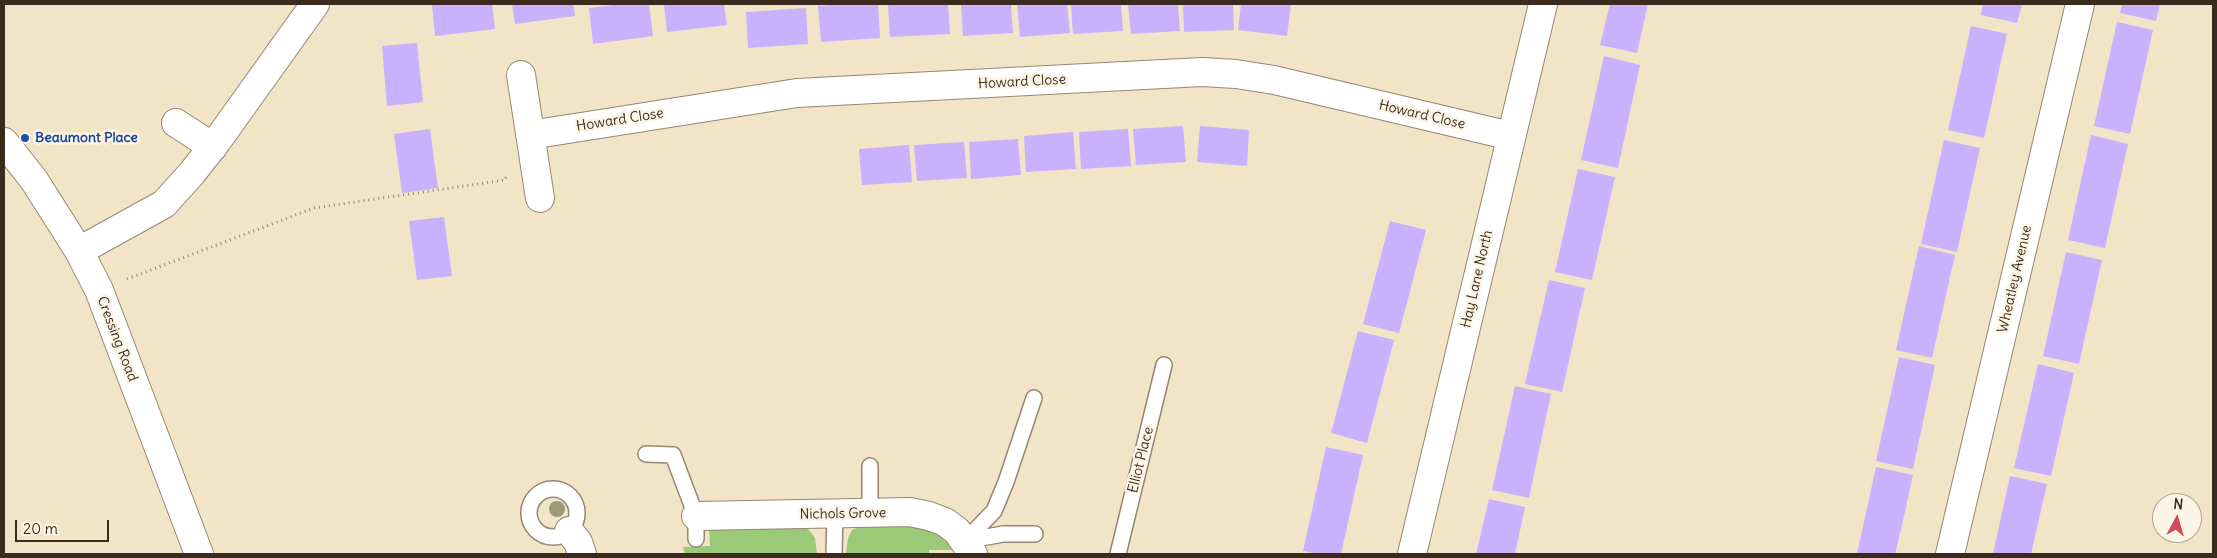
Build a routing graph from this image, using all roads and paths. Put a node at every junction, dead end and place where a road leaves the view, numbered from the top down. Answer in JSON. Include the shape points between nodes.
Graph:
{"nodes":[{"id":1,"x":315,"y":4,"type":"edge"},
{"id":2,"x":1543,"y":4,"type":"edge"},
{"id":3,"x":2080,"y":4,"type":"edge"},
{"id":4,"x":520,"y":75,"type":"dead end"},
{"id":5,"x":176,"y":123,"type":"dead end"},
{"id":6,"x":530,"y":135,"type":"junction"},
{"id":7,"x":1511,"y":136,"type":"junction"},
{"id":8,"x":4,"y":142,"type":"edge"},
{"id":9,"x":212,"y":147,"type":"junction"},
{"id":10,"x":540,"y":198,"type":"dead end"},
{"id":11,"x":79,"y":251,"type":"junction"},
{"id":12,"x":99,"y":290,"type":"junction"},
{"id":13,"x":1164,"y":365,"type":"dead end"},
{"id":14,"x":1034,"y":398,"type":"dead end"},
{"id":15,"x":646,"y":454,"type":"dead end"},
{"id":16,"x":870,"y":466,"type":"dead end"},
{"id":17,"x":870,"y":513,"type":"junction"},
{"id":18,"x":835,"y":514,"type":"junction"},
{"id":19,"x":696,"y":528,"type":"joint"},
{"id":20,"x":1035,"y":534,"type":"dead end"},
{"id":21,"x":969,"y":548,"type":"edge"},
{"id":22,"x":199,"y":554,"type":"edge"},
{"id":23,"x":834,"y":554,"type":"edge"},
{"id":24,"x":1118,"y":554,"type":"edge"},
{"id":25,"x":1412,"y":554,"type":"edge"},
{"id":26,"x":1950,"y":554,"type":"edge"}],
"edges":[{"from":1,"to":9,"type":"street"},
{"from":2,"to":7,"type":"street","name":"Hay Lane North"},
{"from":3,"to":26,"type":"street","name":"Wheatley Avenue"},
{"from":4,"to":6,"type":"street"},
{"from":5,"to":9,"type":"street"},
{"from":6,"to":7,"type":"street","name":"Howard Close","via":[[797,93],[1202,72],[1274,80]]},
{"from":6,"to":10,"type":"street"},
{"from":6,"to":12,"type":"path","via":[[505,180],[314,208]]},
{"from":7,"to":25,"type":"street","name":"Hay Lane North"},
{"from":8,"to":11,"type":"street","name":"Cressing Road","via":[[34,180]]},
{"from":9,"to":11,"type":"street","via":[[164,204]]},
{"from":11,"to":12,"type":"street","name":"Cressing Road"},
{"from":12,"to":22,"type":"street","name":"Cressing Road"},
{"from":13,"to":24,"type":"lane","name":"Elliot Place"},
{"from":14,"to":21,"type":"lane","via":[[994,511]]},
{"from":15,"to":19,"type":"lane","via":[[672,455]]},
{"from":16,"to":17,"type":"lane"},
{"from":17,"to":18,"type":"street","name":"Nichols Grove"},
{"from":17,"to":21,"type":"street","name":"Nichols Grove","via":[[910,512],[929,516],[945,522]]},
{"from":18,"to":19,"type":"street","name":"Nichols Grove"},
{"from":18,"to":23,"type":"lane"},
{"from":20,"to":21,"type":"lane","via":[[1003,534]]}]}
